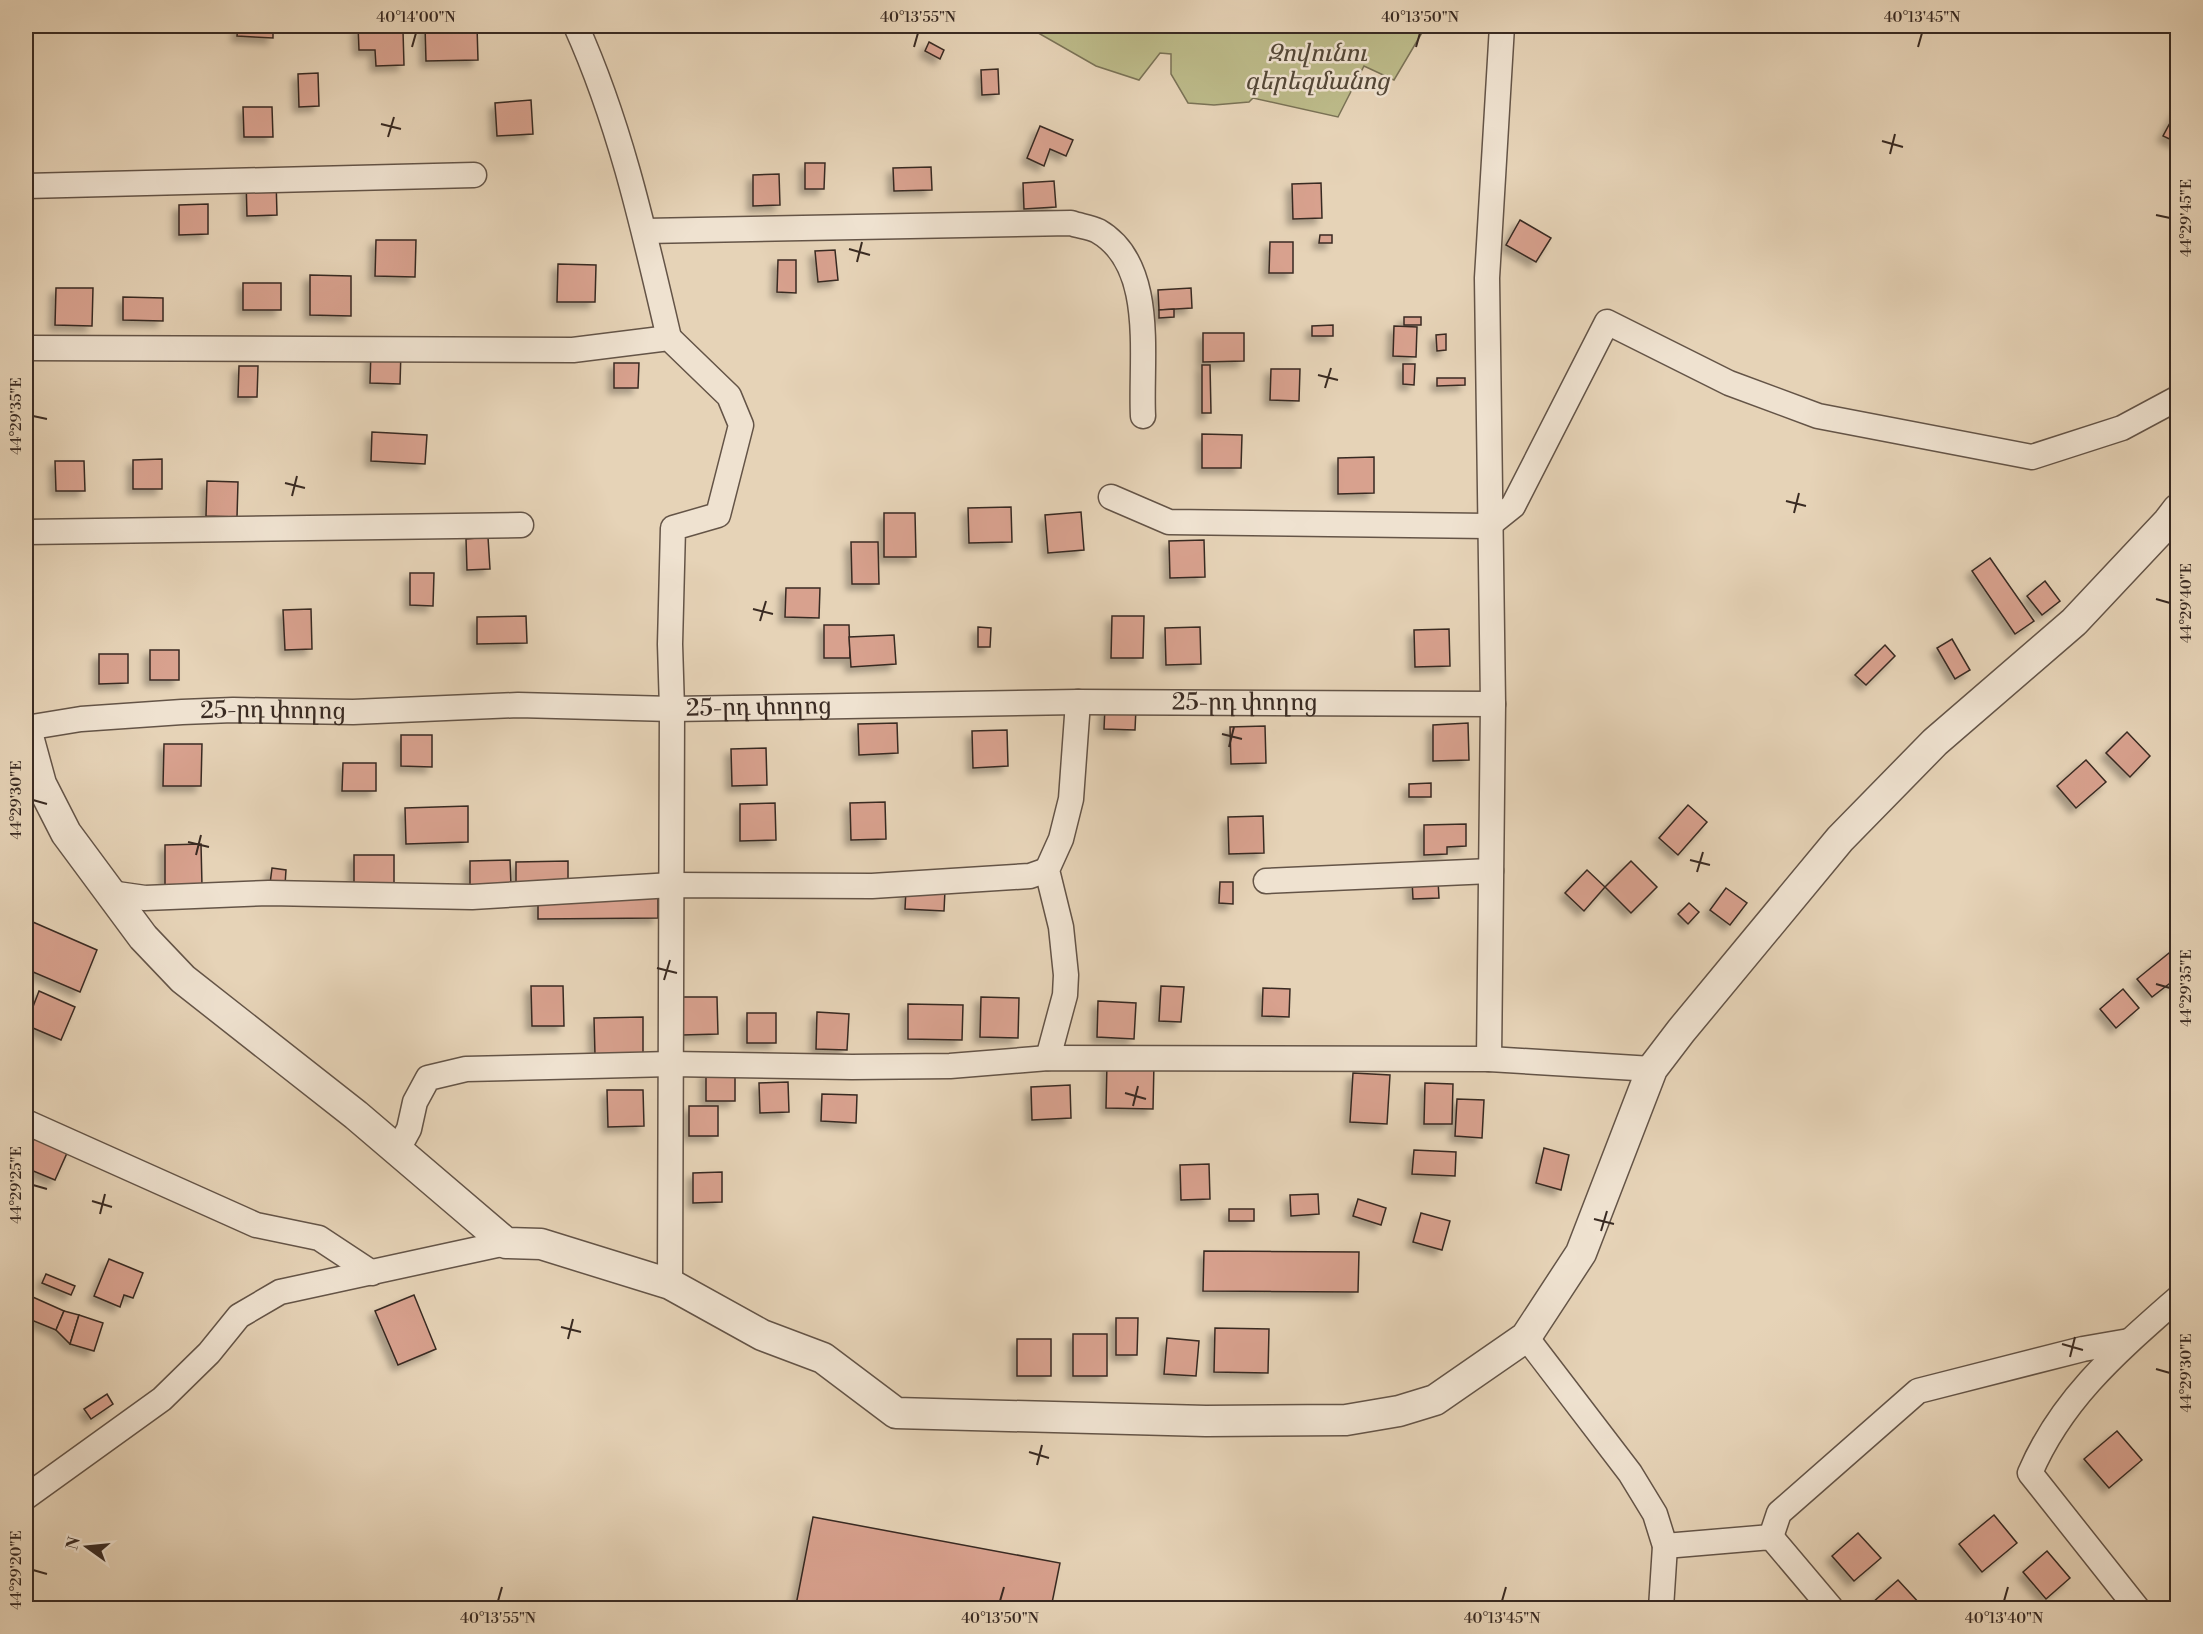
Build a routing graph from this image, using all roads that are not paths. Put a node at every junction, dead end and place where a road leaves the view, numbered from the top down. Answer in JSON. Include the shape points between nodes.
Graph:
{"nodes":[{"id":1,"x":576,"y":26,"type":"edge"},
{"id":2,"x":1502,"y":26,"type":"edge"},
{"id":3,"x":474,"y":175,"type":"dead end"},
{"id":4,"x":26,"y":186,"type":"edge"},
{"id":5,"x":645,"y":231,"type":"junction"},
{"id":6,"x":669,"y":338,"type":"junction"},
{"id":7,"x":26,"y":348,"type":"edge"},
{"id":8,"x":2178,"y":398,"type":"edge"},
{"id":9,"x":1143,"y":416,"type":"dead end"},
{"id":10,"x":1110,"y":497,"type":"dead end"},
{"id":11,"x":2178,"y":509,"type":"edge"},
{"id":12,"x":521,"y":525,"type":"dead end"},
{"id":13,"x":1488,"y":526,"type":"junction"},
{"id":14,"x":26,"y":532,"type":"edge"},
{"id":15,"x":1078,"y":702,"type":"junction"},
{"id":16,"x":1493,"y":704,"type":"junction"},
{"id":17,"x":672,"y":709,"type":"junction"},
{"id":18,"x":26,"y":729,"type":"edge"},
{"id":19,"x":1047,"y":870,"type":"junction"},
{"id":20,"x":1491,"y":871,"type":"junction"},
{"id":21,"x":1266,"y":881,"type":"dead end"},
{"id":22,"x":672,"y":885,"type":"junction"},
{"id":23,"x":110,"y":893,"type":"junction"},
{"id":24,"x":1048,"y":1058,"type":"junction"},
{"id":25,"x":1488,"y":1059,"type":"junction"},
{"id":26,"x":671,"y":1064,"type":"junction"},
{"id":27,"x":1652,"y":1069,"type":"junction"},
{"id":28,"x":26,"y":1122,"type":"edge"},
{"id":29,"x":397,"y":1151,"type":"junction"},
{"id":30,"x":506,"y":1243,"type":"junction"},
{"id":31,"x":372,"y":1273,"type":"junction"},
{"id":32,"x":670,"y":1284,"type":"junction"},
{"id":33,"x":2178,"y":1298,"type":"edge"},
{"id":34,"x":1526,"y":1337,"type":"junction"},
{"id":35,"x":2129,"y":1341,"type":"junction"},
{"id":36,"x":26,"y":1497,"type":"edge"},
{"id":37,"x":1771,"y":1537,"type":"junction"},
{"id":38,"x":1665,"y":1546,"type":"junction"},
{"id":39,"x":1661,"y":1608,"type":"edge"},
{"id":40,"x":1832,"y":1608,"type":"edge"},
{"id":41,"x":2137,"y":1608,"type":"edge"}],
"edges":[{"from":1,"to":5,"type":"street","via":[[615,122]]},
{"from":2,"to":13,"type":"street","via":[[1487,278]]},
{"from":3,"to":4,"type":"street"},
{"from":5,"to":6,"type":"street"},
{"from":5,"to":9,"type":"street","via":[[1071,223],[1097,231],[1124,255],[1133,274],[1143,330]]},
{"from":6,"to":7,"type":"street","via":[[573,350]]},
{"from":6,"to":17,"type":"street","via":[[729,396],[741,425],[718,515],[673,528]]},
{"from":8,"to":13,"type":"street","via":[[2122,428],[2032,456],[1818,416],[1729,383],[1607,322],[1513,506]]},
{"from":10,"to":13,"type":"street","via":[[1168,522]]},
{"from":11,"to":27,"type":"street","via":[[2074,622],[1935,742],[1840,839],[1763,928]]},
{"from":12,"to":14,"type":"street"},
{"from":13,"to":16,"type":"street"},
{"from":15,"to":16,"type":"street","name":"25-րդ փողոց"},
{"from":15,"to":17,"type":"street","name":"25-րդ փողոց"},
{"from":15,"to":19,"type":"street","via":[[1071,799],[1061,839]]},
{"from":16,"to":20,"type":"street"},
{"from":17,"to":18,"type":"street","name":"25-րդ փողոց","via":[[518,705],[353,712],[233,710],[81,719]]},
{"from":17,"to":22,"type":"street"},
{"from":18,"to":23,"type":"street","via":[[41,784],[66,833]]},
{"from":19,"to":22,"type":"street","via":[[1030,876],[872,886]]},
{"from":19,"to":24,"type":"street","via":[[1061,927],[1066,975],[1065,995]]},
{"from":20,"to":21,"type":"street"},
{"from":20,"to":25,"type":"street"},
{"from":22,"to":23,"type":"street","via":[[472,897],[269,893],[145,898]]},
{"from":22,"to":26,"type":"street"},
{"from":23,"to":29,"type":"street","via":[[183,978]]},
{"from":24,"to":25,"type":"street"},
{"from":24,"to":26,"type":"street","via":[[863,1067]]},
{"from":25,"to":27,"type":"street"},
{"from":26,"to":29,"type":"street","via":[[466,1069],[428,1078]]},
{"from":26,"to":32,"type":"street"},
{"from":27,"to":34,"type":"street","via":[[1581,1253]]},
{"from":28,"to":31,"type":"street","via":[[256,1225],[319,1238]]},
{"from":29,"to":30,"type":"street"},
{"from":30,"to":31,"type":"street"},
{"from":30,"to":32,"type":"street","via":[[541,1244]]},
{"from":31,"to":36,"type":"street","via":[[280,1292],[239,1316],[209,1353],[162,1399]]},
{"from":32,"to":34,"type":"street","via":[[762,1335],[823,1358],[896,1413],[1183,1421],[1346,1420],[1435,1400]]},
{"from":33,"to":35,"type":"street"},
{"from":34,"to":38,"type":"street","via":[[1630,1473],[1655,1514]]},
{"from":35,"to":37,"type":"street","via":[[1918,1391],[1779,1513]]},
{"from":35,"to":41,"type":"street","via":[[2083,1385],[2043,1443],[2030,1473]]},
{"from":37,"to":38,"type":"street"},
{"from":37,"to":40,"type":"street"},
{"from":38,"to":39,"type":"street"}]}
